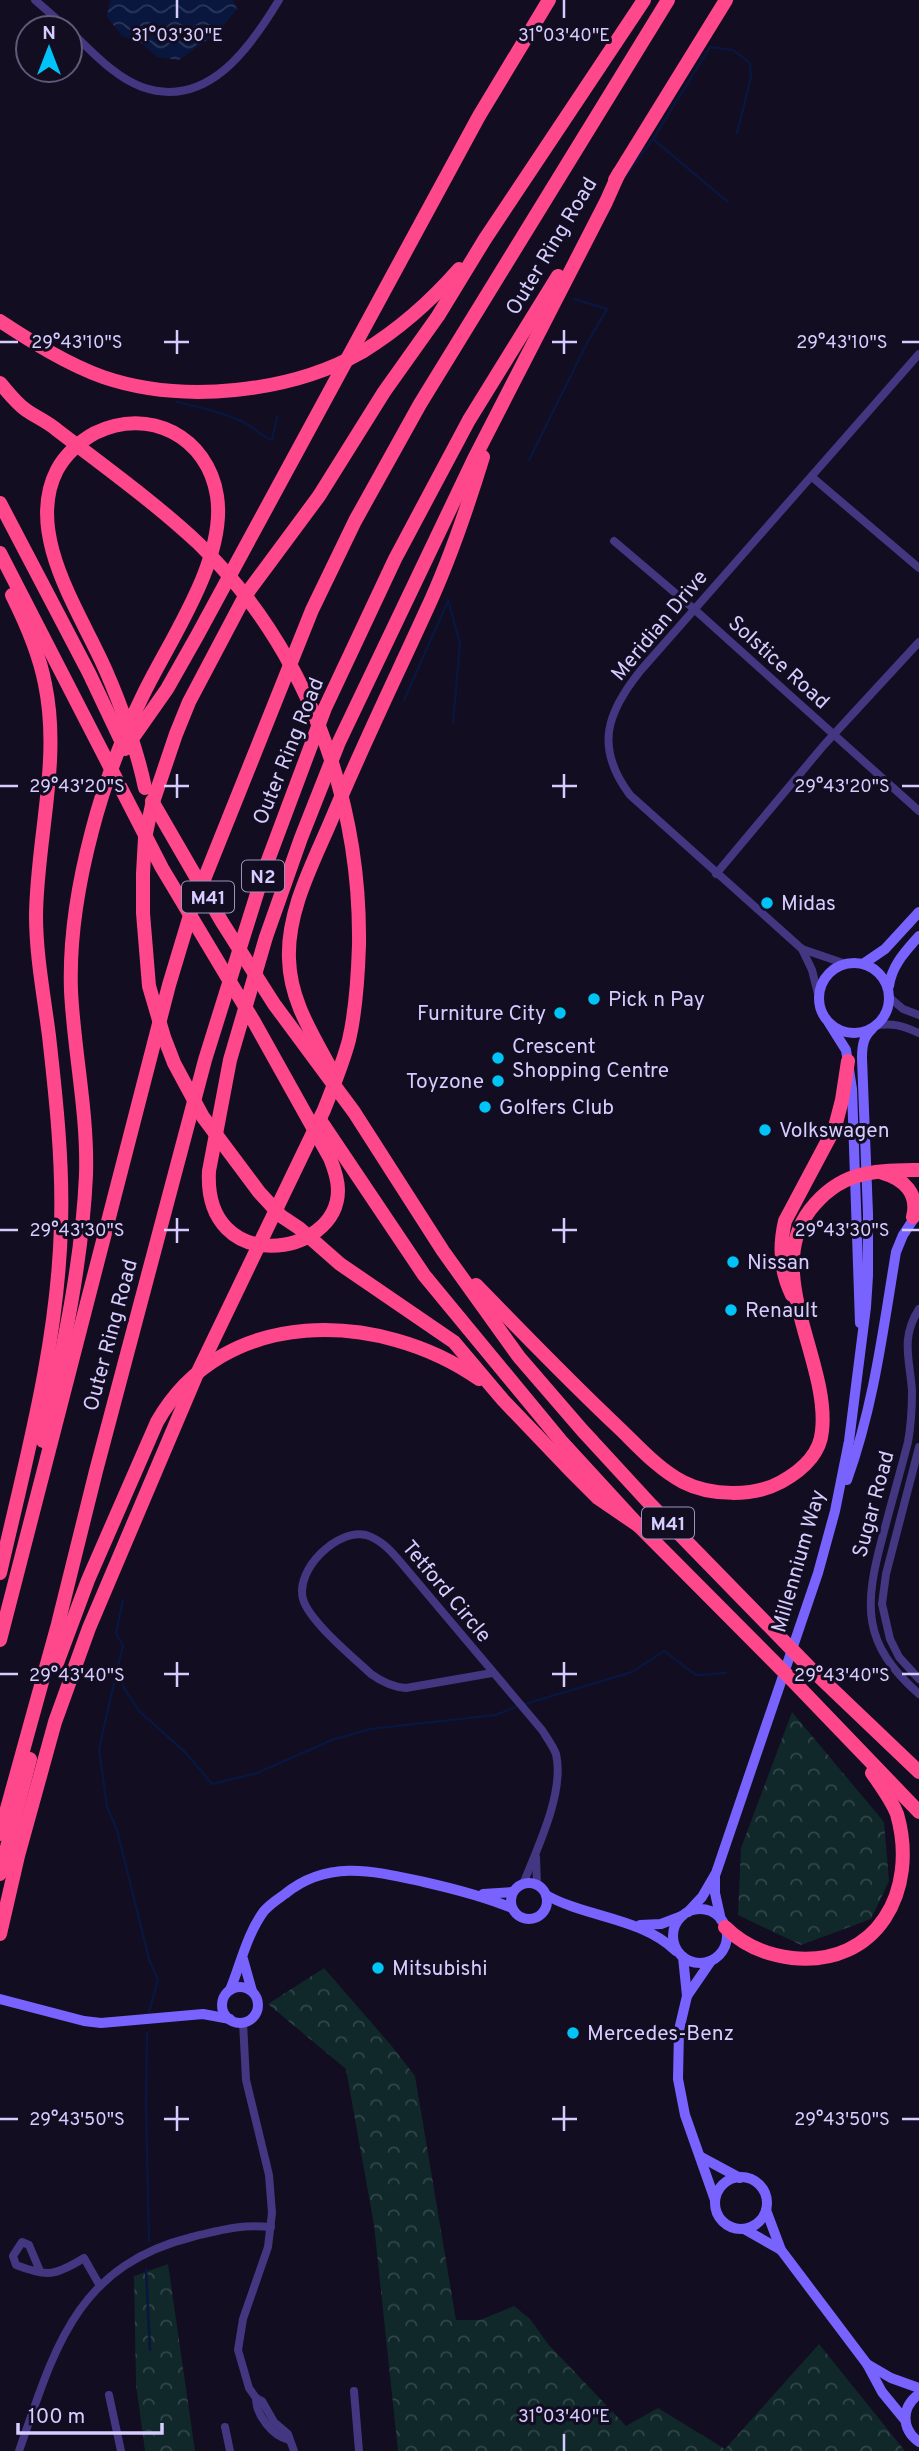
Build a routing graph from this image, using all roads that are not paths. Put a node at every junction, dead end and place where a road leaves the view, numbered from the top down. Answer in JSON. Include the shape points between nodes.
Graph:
{"nodes":[{"id":1,"x":35,"y":0,"type":"edge"},
{"id":2,"x":279,"y":0,"type":"edge"},
{"id":3,"x":549,"y":0,"type":"edge"},
{"id":4,"x":560,"y":0,"type":"edge"},
{"id":5,"x":644,"y":0,"type":"edge"},
{"id":6,"x":668,"y":0,"type":"edge"},
{"id":7,"x":726,"y":0,"type":"edge"},
{"id":8,"x":51,"y":14,"type":"edge"},
{"id":9,"x":84,"y":43,"type":"edge"},
{"id":10,"x":512,"y":60,"type":"junction"},
{"id":11,"x":619,"y":173,"type":"junction"},
{"id":12,"x":485,"y":239,"type":"junction"},
{"id":13,"x":0,"y":321,"type":"edge"},
{"id":14,"x":919,"y":354,"type":"edge"},
{"id":15,"x":915,"y":364,"type":"edge"},
{"id":16,"x":0,"y":383,"type":"edge"},
{"id":17,"x":509,"y":390,"type":"junction"},
{"id":18,"x":812,"y":477,"type":"junction"},
{"id":19,"x":0,"y":503,"type":"edge"},
{"id":20,"x":614,"y":541,"type":"dead end"},
{"id":21,"x":0,"y":553,"type":"edge"},
{"id":22,"x":919,"y":568,"type":"edge"},
{"id":23,"x":0,"y":572,"type":"edge"},
{"id":24,"x":694,"y":609,"type":"junction"},
{"id":25,"x":919,"y":642,"type":"edge"},
{"id":26,"x":834,"y":734,"type":"junction"},
{"id":27,"x":114,"y":760,"type":"junction"},
{"id":28,"x":145,"y":788,"type":"junction"},
{"id":29,"x":919,"y":811,"type":"edge"},
{"id":30,"x":716,"y":874,"type":"junction"},
{"id":31,"x":919,"y":912,"type":"edge"},
{"id":32,"x":919,"y":936,"type":"edge"},
{"id":33,"x":802,"y":949,"type":"junction"},
{"id":34,"x":846,"y":964,"type":"junction"},
{"id":35,"x":863,"y":964,"type":"junction"},
{"id":36,"x":889,"y":993,"type":"junction"},
{"id":37,"x":819,"y":998,"type":"junction"},
{"id":38,"x":919,"y":1015,"type":"edge"},
{"id":39,"x":253,"y":1020,"type":"junction"},
{"id":40,"x":829,"y":1023,"type":"junction"},
{"id":41,"x":873,"y":1028,"type":"junction"},
{"id":42,"x":919,"y":1033,"type":"edge"},
{"id":43,"x":848,"y":1061,"type":"junction"},
{"id":44,"x":354,"y":1112,"type":"junction"},
{"id":45,"x":919,"y":1170,"type":"edge"},
{"id":46,"x":874,"y":1171,"type":"junction"},
{"id":47,"x":916,"y":1214,"type":"edge"},
{"id":48,"x":443,"y":1251,"type":"junction"},
{"id":49,"x":799,"y":1309,"type":"junction"},
{"id":50,"x":919,"y":1309,"type":"edge"},
{"id":51,"x":862,"y":1332,"type":"junction"},
{"id":52,"x":492,"y":1387,"type":"junction"},
{"id":53,"x":919,"y":1447,"type":"edge"},
{"id":54,"x":835,"y":1511,"type":"junction"},
{"id":55,"x":639,"y":1526,"type":"junction"},
{"id":56,"x":0,"y":1573,"type":"edge"},
{"id":57,"x":0,"y":1610,"type":"edge"},
{"id":58,"x":0,"y":1640,"type":"edge"},
{"id":59,"x":492,"y":1673,"type":"junction"},
{"id":60,"x":919,"y":1679,"type":"edge"},
{"id":61,"x":919,"y":1694,"type":"edge"},
{"id":62,"x":853,"y":1743,"type":"junction"},
{"id":63,"x":919,"y":1772,"type":"edge"},
{"id":64,"x":919,"y":1812,"type":"edge"},
{"id":65,"x":0,"y":1834,"type":"edge"},
{"id":66,"x":536,"y":1854,"type":"junction"},
{"id":67,"x":716,"y":1872,"type":"junction"},
{"id":68,"x":0,"y":1874,"type":"edge"},
{"id":69,"x":523,"y":1884,"type":"junction"},
{"id":70,"x":537,"y":1885,"type":"junction"},
{"id":71,"x":513,"y":1892,"type":"junction"},
{"id":72,"x":480,"y":1895,"type":"junction"},
{"id":73,"x":546,"y":1895,"type":"junction"},
{"id":74,"x":567,"y":1906,"type":"junction"},
{"id":75,"x":512,"y":1908,"type":"junction"},
{"id":76,"x":544,"y":1912,"type":"junction"},
{"id":77,"x":685,"y":1914,"type":"junction"},
{"id":78,"x":723,"y":1924,"type":"junction"},
{"id":79,"x":634,"y":1925,"type":"junction"},
{"id":80,"x":0,"y":1934,"type":"edge"},
{"id":81,"x":680,"y":1955,"type":"junction"},
{"id":82,"x":243,"y":1959,"type":"junction"},
{"id":83,"x":711,"y":1961,"type":"junction"},
{"id":84,"x":252,"y":1992,"type":"junction"},
{"id":85,"x":226,"y":1994,"type":"junction"},
{"id":86,"x":687,"y":1996,"type":"junction"},
{"id":87,"x":0,"y":1999,"type":"edge"},
{"id":88,"x":203,"y":2014,"type":"junction"},
{"id":89,"x":230,"y":2020,"type":"junction"},
{"id":90,"x":243,"y":2022,"type":"junction"},
{"id":91,"x":701,"y":2157,"type":"junction"},
{"id":92,"x":740,"y":2178,"type":"junction"},
{"id":93,"x":715,"y":2200,"type":"junction"},
{"id":94,"x":766,"y":2210,"type":"junction"},
{"id":95,"x":271,"y":2227,"type":"junction"},
{"id":96,"x":744,"y":2229,"type":"junction"},
{"id":97,"x":781,"y":2250,"type":"junction"},
{"id":98,"x":40,"y":2271,"type":"dead end"},
{"id":99,"x":100,"y":2286,"type":"junction"},
{"id":100,"x":867,"y":2364,"type":"junction"},
{"id":101,"x":919,"y":2388,"type":"edge"},
{"id":102,"x":354,"y":2391,"type":"dead end"},
{"id":103,"x":919,"y":2394,"type":"edge"},
{"id":104,"x":110,"y":2395,"type":"dead end"},
{"id":105,"x":905,"y":2420,"type":"junction"},
{"id":106,"x":225,"y":2427,"type":"dead end"},
{"id":107,"x":919,"y":2442,"type":"edge"},
{"id":108,"x":19,"y":2451,"type":"edge"},
{"id":109,"x":121,"y":2451,"type":"edge"},
{"id":110,"x":230,"y":2451,"type":"edge"},
{"id":111,"x":294,"y":2451,"type":"edge"},
{"id":112,"x":359,"y":2451,"type":"edge"}],
"edges":[{"from":1,"to":8,"type":"street"},
{"from":2,"to":9,"type":"street","via":[[230,66],[190,90],[141,87]]},
{"from":3,"to":10,"type":"highway"},
{"from":4,"to":10,"type":"highway"},
{"from":5,"to":12,"type":"highway"},
{"from":6,"to":58,"type":"highway","name":"Outer Ring Road","number":"N2","via":[[420,404],[312,610],[191,912]]},
{"from":7,"to":11,"type":"highway","name":"Outer Ring Road","number":"N2"},
{"from":10,"to":27,"type":"highway","via":[[197,636],[148,719]]},
{"from":11,"to":17,"type":"highway"},
{"from":11,"to":65,"type":"highway","name":"Outer Ring Road","number":"N2","via":[[444,464],[325,708],[298,779],[205,1060]]},
{"from":12,"to":13,"type":"highway","via":[[405,321],[359,353],[306,375],[216,393],[103,377],[31,342]]},
{"from":12,"to":52,"type":"highway","via":[[319,496],[246,596],[189,702],[152,805],[145,838],[143,913],[149,986],[174,1063],[203,1117],[281,1216],[340,1264],[454,1342]]},
{"from":14,"to":15,"type":"street","name":"Meridian Drive"},
{"from":15,"to":18,"type":"street","name":"Meridian Drive"},
{"from":16,"to":80,"type":"highway","via":[[24,409],[54,427],[196,542],[267,625],[298,680],[327,749],[352,840],[359,899],[358,972],[349,1038],[338,1074],[196,1376],[89,1628],[55,1722]]},
{"from":17,"to":39,"type":"highway","via":[[339,742],[266,937],[230,1060],[209,1171],[212,1206],[230,1231],[245,1242],[279,1246],[312,1234],[324,1222],[338,1192],[336,1174]]},
{"from":17,"to":44,"type":"highway","via":[[428,608],[361,750],[293,918],[288,956],[296,1001]]},
{"from":18,"to":22,"type":"street"},
{"from":18,"to":24,"type":"street","name":"Meridian Drive"},
{"from":19,"to":28,"type":"highway","number":"M41"},
{"from":20,"to":24,"type":"street","name":"Solstice Road"},
{"from":21,"to":39,"type":"highway","number":"M41","via":[[162,868]]},
{"from":23,"to":56,"type":"highway","via":[[40,662],[51,735],[36,914],[55,1096],[61,1227],[45,1374]]},
{"from":24,"to":26,"type":"street","name":"Solstice Road"},
{"from":24,"to":30,"type":"street","name":"Meridian Drive","via":[[624,692],[612,713],[610,751],[619,780],[630,795]]},
{"from":25,"to":26,"type":"street"},
{"from":26,"to":29,"type":"street","name":"Solstice Road"},
{"from":26,"to":30,"type":"street"},
{"from":27,"to":28,"type":"highway","via":[[144,693],[199,584],[216,541],[218,500],[209,467],[188,441],[154,426],[115,426],[87,438],[59,464],[48,493],[54,559],[106,671],[138,758]]},
{"from":27,"to":57,"type":"highway","via":[[85,860],[72,937],[71,990],[86,1174],[76,1272],[64,1346]]},
{"from":28,"to":44,"type":"highway","number":"M41","via":[[274,1004]]},
{"from":30,"to":33,"type":"street","name":"Meridian Drive"},
{"from":31,"to":35,"type":"street","via":[[885,949]]},
{"from":32,"to":36,"type":"street","via":[[898,960]]},
{"from":33,"to":34,"type":"street","name":"Meridian Drive"},
{"from":33,"to":37,"type":"street","name":"Meridian Drive"},
{"from":34,"to":35,"type":"street"},
{"from":34,"to":37,"type":"street","via":[[827,975]]},
{"from":35,"to":36,"type":"street","via":[[878,972]]},
{"from":36,"to":38,"type":"street","via":[[903,1009]]},
{"from":36,"to":41,"type":"street","via":[[885,1017]]},
{"from":37,"to":40,"type":"street"},
{"from":39,"to":55,"type":"highway","number":"M41","via":[[424,1275],[561,1441]]},
{"from":40,"to":41,"type":"street","via":[[846,1032]]},
{"from":40,"to":43,"type":"street","name":"Millennium Way","via":[[843,1043]]},
{"from":41,"to":42,"type":"street","via":[[887,1023]]},
{"from":41,"to":51,"type":"street","name":"Millennium Way","via":[[862,1047],[868,1276]]},
{"from":43,"to":49,"type":"highway","via":[[835,1127],[792,1205],[781,1238],[781,1265]]},
{"from":43,"to":51,"type":"street","name":"Millennium Way"},
{"from":44,"to":48,"type":"highway","number":"M41"},
{"from":45,"to":46,"type":"highway"},
{"from":46,"to":47,"type":"highway","via":[[893,1176],[909,1189]]},
{"from":46,"to":49,"type":"highway","via":[[835,1185],[804,1218],[793,1254]]},
{"from":47,"to":54,"type":"street","via":[[896,1252],[873,1393]]},
{"from":48,"to":49,"type":"highway","via":[[658,1465],[682,1482],[726,1493],[774,1486],[797,1473],[817,1448],[823,1404]]},
{"from":48,"to":63,"type":"highway","number":"M41","via":[[519,1357],[582,1430],[809,1667]]},
{"from":50,"to":61,"type":"street","name":"Sugar Road","via":[[907,1338],[912,1390],[908,1442],[869,1596],[870,1619],[885,1658]]},
{"from":51,"to":54,"type":"street","name":"Millennium Way"},
{"from":52,"to":55,"type":"highway","via":[[598,1498]]},
{"from":52,"to":68,"type":"highway","via":[[450,1360],[413,1345],[350,1332],[308,1330],[260,1338],[200,1370],[165,1407],[141,1454],[62,1647]]},
{"from":53,"to":60,"type":"street","name":"Sugar Road","via":[[882,1604],[890,1639]]},
{"from":54,"to":67,"type":"street","name":"Millennium Way"},
{"from":55,"to":62,"type":"highway","number":"M41"},
{"from":59,"to":59,"type":"street","name":"Tetford Circle","via":[[380,1541],[365,1535],[346,1536],[306,1570],[302,1591],[308,1611],[379,1680],[405,1688]]},
{"from":59,"to":66,"type":"street","name":"Tetford Circle","via":[[555,1751],[557,1780]]},
{"from":62,"to":64,"type":"highway","number":"M41"},
{"from":62,"to":78,"type":"highway","via":[[888,1797],[901,1828],[905,1875],[900,1896],[883,1926],[847,1953],[806,1959],[784,1957],[744,1943]]},
{"from":66,"to":69,"type":"street","name":"Tetford Circle"},
{"from":66,"to":70,"type":"street","name":"Tetford Circle"},
{"from":67,"to":77,"type":"street","name":"Millennium Way","via":[[702,1897]]},
{"from":67,"to":78,"type":"street","name":"Millennium Way","via":[[715,1893]]},
{"from":69,"to":70,"type":"street"},
{"from":69,"to":71,"type":"street"},
{"from":70,"to":73,"type":"street"},
{"from":71,"to":72,"type":"street"},
{"from":71,"to":75,"type":"street"},
{"from":72,"to":75,"type":"street"},
{"from":72,"to":82,"type":"street","via":[[360,1870],[315,1875],[267,1908],[253,1928]]},
{"from":73,"to":74,"type":"street"},
{"from":73,"to":76,"type":"street"},
{"from":74,"to":76,"type":"street"},
{"from":74,"to":79,"type":"street"},
{"from":75,"to":76,"type":"street","via":[[519,1917],[530,1920]]},
{"from":77,"to":78,"type":"street","via":[[710,1911]]},
{"from":77,"to":79,"type":"street","via":[[661,1924]]},
{"from":77,"to":81,"type":"street","via":[[673,1933]]},
{"from":78,"to":83,"type":"street","via":[[725,1947]]},
{"from":79,"to":81,"type":"street"},
{"from":81,"to":83,"type":"street","via":[[696,1963]]},
{"from":81,"to":86,"type":"street"},
{"from":82,"to":84,"type":"street"},
{"from":82,"to":85,"type":"street"},
{"from":83,"to":86,"type":"street"},
{"from":84,"to":85,"type":"street","via":[[240,1987]]},
{"from":84,"to":90,"type":"street","via":[[257,2010]]},
{"from":85,"to":88,"type":"street"},
{"from":85,"to":89,"type":"street","via":[[223,2011]]},
{"from":86,"to":91,"type":"street","via":[[679,2030],[678,2080]]},
{"from":87,"to":88,"type":"street","via":[[101,2023]]},
{"from":88,"to":89,"type":"street"},
{"from":89,"to":90,"type":"street"},
{"from":90,"to":95,"type":"street","via":[[246,2080],[269,2175]]},
{"from":91,"to":92,"type":"street"},
{"from":91,"to":93,"type":"street"},
{"from":92,"to":93,"type":"street","via":[[726,2182]]},
{"from":92,"to":94,"type":"street","via":[[760,2186]]},
{"from":93,"to":96,"type":"street","via":[[722,2222]]},
{"from":94,"to":96,"type":"street","via":[[759,2222]]},
{"from":94,"to":97,"type":"street"},
{"from":95,"to":99,"type":"street","via":[[239,2225],[174,2242],[128,2264]]},
{"from":95,"to":111,"type":"street","via":[[243,2319],[241,2366],[268,2427],[289,2440]]},
{"from":96,"to":97,"type":"street"},
{"from":97,"to":100,"type":"street"},
{"from":98,"to":99,"type":"street","via":[[57,2273],[83,2258]]},
{"from":99,"to":108,"type":"street","via":[[60,2341]]},
{"from":100,"to":101,"type":"street"},
{"from":100,"to":105,"type":"street"},
{"from":102,"to":112,"type":"street"},
{"from":103,"to":105,"type":"street","via":[[909,2403]]},
{"from":104,"to":109,"type":"street"},
{"from":105,"to":107,"type":"street"},
{"from":106,"to":110,"type":"street"}]}
